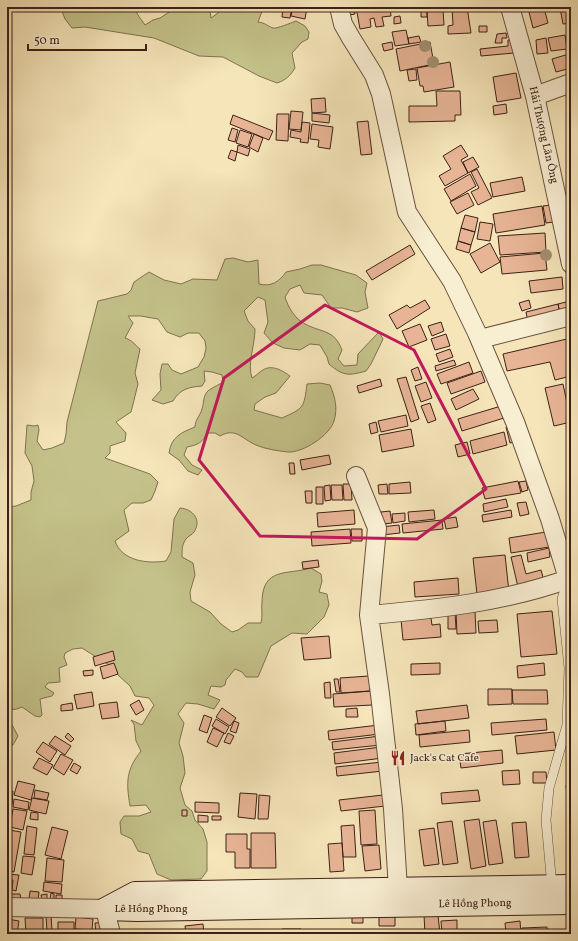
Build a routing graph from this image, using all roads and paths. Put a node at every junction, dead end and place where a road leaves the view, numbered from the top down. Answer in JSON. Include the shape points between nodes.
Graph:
{"nodes":[{"id":1,"x":338,"y":7,"type":"edge"},
{"id":2,"x":510,"y":7,"type":"edge"},
{"id":3,"x":571,"y":83,"type":"edge"},
{"id":4,"x":535,"y":96,"type":"junction"},
{"id":5,"x":571,"y":264,"type":"edge"},
{"id":6,"x":571,"y":316,"type":"edge"},
{"id":7,"x":480,"y":339,"type":"junction"},
{"id":8,"x":356,"y":476,"type":"dead end"},
{"id":9,"x":569,"y":578,"type":"edge"},
{"id":10,"x":369,"y":615,"type":"junction"},
{"id":11,"x":561,"y":886,"type":"edge"},
{"id":12,"x":398,"y":889,"type":"junction"},
{"id":13,"x":571,"y":903,"type":"edge"},
{"id":14,"x":7,"y":907,"type":"edge"},
{"id":15,"x":105,"y":909,"type":"junction"},
{"id":16,"x":112,"y":934,"type":"edge"}],
"edges":[{"from":1,"to":7,"type":"street","via":[[343,24],[374,75],[382,94],[407,212],[452,281]]},
{"from":2,"to":4,"type":"street","name":"Hải Thượng Lãn Ông"},
{"from":3,"to":4,"type":"street"},
{"from":4,"to":5,"type":"street","name":"Hải Thượng Lãn Ông"},
{"from":6,"to":7,"type":"street"},
{"from":7,"to":9,"type":"street","via":[[515,422]]},
{"from":8,"to":10,"type":"street","via":[[377,528]]},
{"from":9,"to":10,"type":"street","via":[[508,597],[446,608]]},
{"from":9,"to":11,"type":"lane","via":[[562,599],[569,668],[567,725],[550,788],[546,820]]},
{"from":10,"to":12,"type":"street","via":[[394,809]]},
{"from":11,"to":12,"type":"street","name":"Lê Hồng Phong"},
{"from":12,"to":15,"type":"street","name":"Lê Hồng Phong","via":[[135,893]]},
{"from":13,"to":15,"type":"street","name":"Lê Hồng Phong"},
{"from":14,"to":15,"type":"street"},
{"from":15,"to":16,"type":"street"}]}
